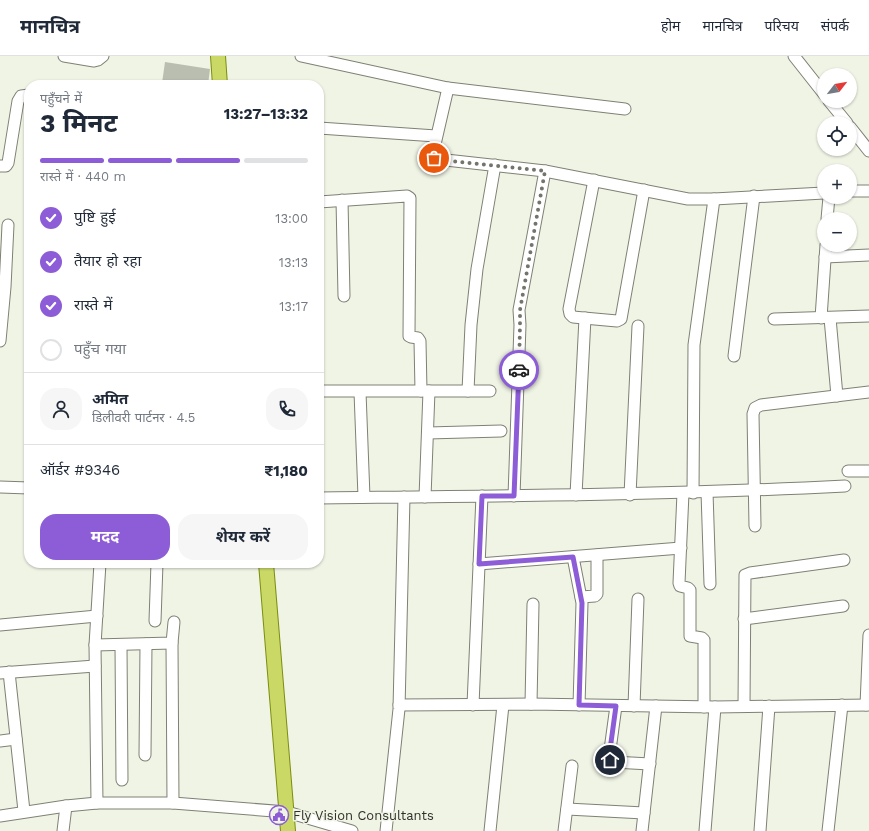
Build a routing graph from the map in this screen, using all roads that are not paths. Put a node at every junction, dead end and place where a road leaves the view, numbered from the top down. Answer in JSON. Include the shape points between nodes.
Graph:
{"nodes":[{"id":1,"x":64,"y":56,"type":"edge"},
{"id":2,"x":103,"y":56,"type":"edge"},
{"id":3,"x":218,"y":56,"type":"edge"},
{"id":4,"x":301,"y":56,"type":"edge"},
{"id":5,"x":794,"y":56,"type":"edge"},
{"id":6,"x":328,"y":59,"type":"edge"},
{"id":7,"x":220,"y":80,"type":"edge"},
{"id":8,"x":817,"y":85,"type":"edge"},
{"id":9,"x":448,"y":88,"type":"junction"},
{"id":10,"x":24,"y":96,"type":"edge"},
{"id":11,"x":834,"y":108,"type":"edge"},
{"id":12,"x":625,"y":109,"type":"dead end"},
{"id":13,"x":841,"y":116,"type":"edge"},
{"id":14,"x":324,"y":128,"type":"edge"},
{"id":15,"x":436,"y":136,"type":"junction"},
{"id":16,"x":857,"y":136,"type":"edge"},
{"id":17,"x":869,"y":152,"type":"edge"},
{"id":18,"x":495,"y":165,"type":"junction"},
{"id":19,"x":0,"y":166,"type":"edge"},
{"id":20,"x":545,"y":171,"type":"junction"},
{"id":21,"x":594,"y":180,"type":"junction"},
{"id":22,"x":644,"y":190,"type":"junction"},
{"id":23,"x":869,"y":190,"type":"edge"},
{"id":24,"x":857,"y":191,"type":"edge"},
{"id":25,"x":817,"y":193,"type":"edge"},
{"id":26,"x":754,"y":196,"type":"junction"},
{"id":27,"x":714,"y":198,"type":"junction"},
{"id":28,"x":342,"y":200,"type":"junction"},
{"id":29,"x":324,"y":202,"type":"edge"},
{"id":30,"x":8,"y":225,"type":"dead end"},
{"id":31,"x":825,"y":252,"type":"edge"},
{"id":32,"x":869,"y":255,"type":"edge"},
{"id":33,"x":825,"y":257,"type":"junction"},
{"id":34,"x":344,"y":296,"type":"dead end"},
{"id":35,"x":869,"y":316,"type":"edge"},
{"id":36,"x":585,"y":318,"type":"junction"},
{"id":37,"x":825,"y":318,"type":"junction"},
{"id":38,"x":774,"y":319,"type":"dead end"},
{"id":39,"x":638,"y":326,"type":"dead end"},
{"id":40,"x":0,"y":341,"type":"edge"},
{"id":41,"x":734,"y":356,"type":"dead end"},
{"id":42,"x":425,"y":390,"type":"junction"},
{"id":43,"x":324,"y":391,"type":"edge"},
{"id":44,"x":468,"y":391,"type":"junction"},
{"id":45,"x":490,"y":391,"type":"dead end"},
{"id":46,"x":360,"y":392,"type":"junction"},
{"id":47,"x":869,"y":392,"type":"edge"},
{"id":48,"x":837,"y":396,"type":"junction"},
{"id":49,"x":501,"y":431,"type":"dead end"},
{"id":50,"x":428,"y":433,"type":"junction"},
{"id":51,"x":848,"y":471,"type":"dead end"},
{"id":52,"x":869,"y":471,"type":"edge"},
{"id":53,"x":845,"y":486,"type":"dead end"},
{"id":54,"x":0,"y":487,"type":"edge"},
{"id":55,"x":24,"y":488,"type":"edge"},
{"id":56,"x":755,"y":491,"type":"junction"},
{"id":57,"x":707,"y":492,"type":"junction"},
{"id":58,"x":688,"y":493,"type":"junction"},
{"id":59,"x":576,"y":495,"type":"junction"},
{"id":60,"x":630,"y":495,"type":"junction"},
{"id":61,"x":482,"y":496,"type":"junction"},
{"id":62,"x":514,"y":496,"type":"junction"},
{"id":63,"x":364,"y":497,"type":"junction"},
{"id":64,"x":404,"y":497,"type":"junction"},
{"id":65,"x":425,"y":497,"type":"junction"},
{"id":66,"x":324,"y":498,"type":"edge"},
{"id":67,"x":755,"y":526,"type":"dead end"},
{"id":68,"x":681,"y":548,"type":"junction"},
{"id":69,"x":598,"y":555,"type":"junction"},
{"id":70,"x":573,"y":557,"type":"junction"},
{"id":71,"x":844,"y":560,"type":"dead end"},
{"id":72,"x":479,"y":564,"type":"junction"},
{"id":73,"x":100,"y":568,"type":"edge"},
{"id":74,"x":158,"y":568,"type":"edge"},
{"id":75,"x":266,"y":568,"type":"edge"},
{"id":76,"x":710,"y":584,"type":"dead end"},
{"id":77,"x":581,"y":597,"type":"junction"},
{"id":78,"x":638,"y":599,"type":"dead end"},
{"id":79,"x":532,"y":604,"type":"dead end"},
{"id":80,"x":843,"y":606,"type":"dead end"},
{"id":81,"x":97,"y":616,"type":"junction"},
{"id":82,"x":744,"y":619,"type":"junction"},
{"id":83,"x":155,"y":621,"type":"dead end"},
{"id":84,"x":174,"y":622,"type":"dead end"},
{"id":85,"x":0,"y":625,"type":"edge"},
{"id":86,"x":869,"y":635,"type":"edge"},
{"id":87,"x":172,"y":643,"type":"junction"},
{"id":88,"x":121,"y":644,"type":"junction"},
{"id":89,"x":146,"y":644,"type":"junction"},
{"id":90,"x":95,"y":645,"type":"junction"},
{"id":91,"x":95,"y":666,"type":"junction"},
{"id":92,"x":4,"y":673,"type":"edge"},
{"id":93,"x":531,"y":704,"type":"junction"},
{"id":94,"x":473,"y":705,"type":"junction"},
{"id":95,"x":503,"y":705,"type":"junction"},
{"id":96,"x":579,"y":705,"type":"junction"},
{"id":97,"x":842,"y":705,"type":"junction"},
{"id":98,"x":867,"y":705,"type":"edge"},
{"id":99,"x":399,"y":706,"type":"junction"},
{"id":100,"x":616,"y":706,"type":"junction"},
{"id":101,"x":634,"y":706,"type":"junction"},
{"id":102,"x":656,"y":706,"type":"junction"},
{"id":103,"x":744,"y":706,"type":"junction"},
{"id":104,"x":769,"y":706,"type":"junction"},
{"id":105,"x":710,"y":707,"type":"junction"},
{"id":106,"x":16,"y":739,"type":"junction"},
{"id":107,"x":0,"y":741,"type":"edge"},
{"id":108,"x":145,"y":755,"type":"dead end"},
{"id":109,"x":650,"y":764,"type":"junction"},
{"id":110,"x":572,"y":766,"type":"dead end"},
{"id":111,"x":122,"y":780,"type":"dead end"},
{"id":112,"x":97,"y":803,"type":"junction"},
{"id":113,"x":173,"y":803,"type":"junction"},
{"id":114,"x":66,"y":806,"type":"junction"},
{"id":115,"x":567,"y":809,"type":"junction"},
{"id":116,"x":24,"y":811,"type":"junction"},
{"id":117,"x":287,"y":812,"type":"junction"},
{"id":118,"x":644,"y":813,"type":"junction"},
{"id":119,"x":0,"y":816,"type":"edge"},
{"id":120,"x":63,"y":831,"type":"edge"},
{"id":121,"x":288,"y":831,"type":"edge"},
{"id":122,"x":352,"y":831,"type":"edge"},
{"id":123,"x":386,"y":831,"type":"edge"},
{"id":124,"x":490,"y":831,"type":"edge"},
{"id":125,"x":564,"y":831,"type":"edge"},
{"id":126,"x":642,"y":831,"type":"edge"},
{"id":127,"x":705,"y":831,"type":"edge"},
{"id":128,"x":760,"y":831,"type":"edge"},
{"id":129,"x":828,"y":831,"type":"edge"}],
"edges":[{"from":1,"to":2,"type":"street","via":[[94,61]]},
{"from":3,"to":7,"type":"main road"},
{"from":4,"to":6,"type":"street"},
{"from":5,"to":8,"type":"street"},
{"from":6,"to":9,"type":"street"},
{"from":9,"to":12,"type":"street"},
{"from":9,"to":15,"type":"street"},
{"from":10,"to":19,"type":"street","via":[[18,101],[8,163],[6,166]]},
{"from":11,"to":13,"type":"street"},
{"from":14,"to":15,"type":"street"},
{"from":15,"to":18,"type":"street","via":[[434,158]]},
{"from":16,"to":17,"type":"street"},
{"from":18,"to":20,"type":"street"},
{"from":18,"to":44,"type":"street","via":[[477,269]]},
{"from":20,"to":21,"type":"street"},
{"from":20,"to":62,"type":"street","via":[[520,310]]},
{"from":21,"to":22,"type":"street"},
{"from":21,"to":36,"type":"street","via":[[569,312],[573,317]]},
{"from":22,"to":27,"type":"street","via":[[688,199]]},
{"from":22,"to":36,"type":"street","via":[[621,319],[618,321]]},
{"from":23,"to":24,"type":"street"},
{"from":25,"to":26,"type":"street"},
{"from":26,"to":27,"type":"street"},
{"from":26,"to":41,"type":"street"},
{"from":27,"to":58,"type":"street","via":[[694,345]]},
{"from":28,"to":29,"type":"street"},
{"from":28,"to":34,"type":"street"},
{"from":28,"to":42,"type":"street","via":[[407,196],[410,198],[410,336],[420,340]]},
{"from":30,"to":40,"type":"street"},
{"from":31,"to":33,"type":"street"},
{"from":32,"to":33,"type":"street"},
{"from":33,"to":37,"type":"street"},
{"from":35,"to":37,"type":"street"},
{"from":36,"to":59,"type":"street"},
{"from":37,"to":38,"type":"street"},
{"from":37,"to":48,"type":"street"},
{"from":39,"to":60,"type":"street"},
{"from":42,"to":44,"type":"street"},
{"from":42,"to":46,"type":"street"},
{"from":42,"to":50,"type":"street"},
{"from":43,"to":46,"type":"street"},
{"from":44,"to":45,"type":"street"},
{"from":46,"to":63,"type":"street"},
{"from":47,"to":48,"type":"street"},
{"from":48,"to":56,"type":"street","via":[[761,405],[755,408]]},
{"from":49,"to":50,"type":"street"},
{"from":50,"to":65,"type":"street"},
{"from":51,"to":52,"type":"street"},
{"from":53,"to":56,"type":"street"},
{"from":54,"to":55,"type":"street"},
{"from":56,"to":57,"type":"street"},
{"from":56,"to":67,"type":"street"},
{"from":57,"to":58,"type":"street"},
{"from":57,"to":76,"type":"street"},
{"from":58,"to":60,"type":"street"},
{"from":58,"to":68,"type":"street"},
{"from":59,"to":60,"type":"street"},
{"from":59,"to":62,"type":"street"},
{"from":61,"to":62,"type":"street"},
{"from":61,"to":65,"type":"street"},
{"from":61,"to":72,"type":"street"},
{"from":63,"to":64,"type":"street"},
{"from":63,"to":66,"type":"street"},
{"from":64,"to":65,"type":"street"},
{"from":64,"to":99,"type":"street"},
{"from":68,"to":69,"type":"street"},
{"from":68,"to":105,"type":"street","via":[[679,583],[690,590],[689,635],[703,638],[705,642]]},
{"from":69,"to":70,"type":"street"},
{"from":69,"to":77,"type":"street","via":[[597,594]]},
{"from":70,"to":72,"type":"street"},
{"from":70,"to":77,"type":"street"},
{"from":71,"to":82,"type":"street","via":[[746,574]]},
{"from":72,"to":94,"type":"street"},
{"from":73,"to":81,"type":"street"},
{"from":74,"to":83,"type":"street"},
{"from":75,"to":117,"type":"main road"},
{"from":77,"to":96,"type":"street"},
{"from":78,"to":101,"type":"street"},
{"from":79,"to":93,"type":"street"},
{"from":80,"to":82,"type":"street"},
{"from":81,"to":85,"type":"street"},
{"from":81,"to":90,"type":"street"},
{"from":82,"to":103,"type":"street"},
{"from":84,"to":87,"type":"street"},
{"from":86,"to":98,"type":"street"},
{"from":87,"to":89,"type":"street"},
{"from":87,"to":113,"type":"street"},
{"from":88,"to":89,"type":"street"},
{"from":88,"to":90,"type":"street"},
{"from":88,"to":111,"type":"street"},
{"from":89,"to":108,"type":"street"},
{"from":90,"to":91,"type":"street"},
{"from":91,"to":92,"type":"street"},
{"from":91,"to":112,"type":"street"},
{"from":92,"to":106,"type":"street"},
{"from":93,"to":95,"type":"street"},
{"from":93,"to":96,"type":"street"},
{"from":94,"to":95,"type":"street"},
{"from":94,"to":99,"type":"street"},
{"from":95,"to":124,"type":"street"},
{"from":96,"to":100,"type":"street"},
{"from":97,"to":98,"type":"street"},
{"from":97,"to":104,"type":"street"},
{"from":97,"to":129,"type":"street"},
{"from":99,"to":123,"type":"street"},
{"from":100,"to":101,"type":"street"},
{"from":100,"to":109,"type":"street","via":[[610,760]]},
{"from":101,"to":102,"type":"street"},
{"from":102,"to":105,"type":"street"},
{"from":102,"to":109,"type":"street"},
{"from":103,"to":104,"type":"street"},
{"from":103,"to":105,"type":"street"},
{"from":104,"to":128,"type":"street"},
{"from":105,"to":127,"type":"street"},
{"from":106,"to":107,"type":"street"},
{"from":106,"to":116,"type":"street"},
{"from":109,"to":118,"type":"street"},
{"from":110,"to":115,"type":"street"},
{"from":112,"to":113,"type":"street"},
{"from":112,"to":114,"type":"street"},
{"from":113,"to":117,"type":"street"},
{"from":114,"to":116,"type":"street"},
{"from":114,"to":120,"type":"street"},
{"from":115,"to":118,"type":"street"},
{"from":115,"to":125,"type":"street"},
{"from":116,"to":119,"type":"street"},
{"from":117,"to":121,"type":"main road"},
{"from":117,"to":122,"type":"street"},
{"from":118,"to":126,"type":"street"}]}
